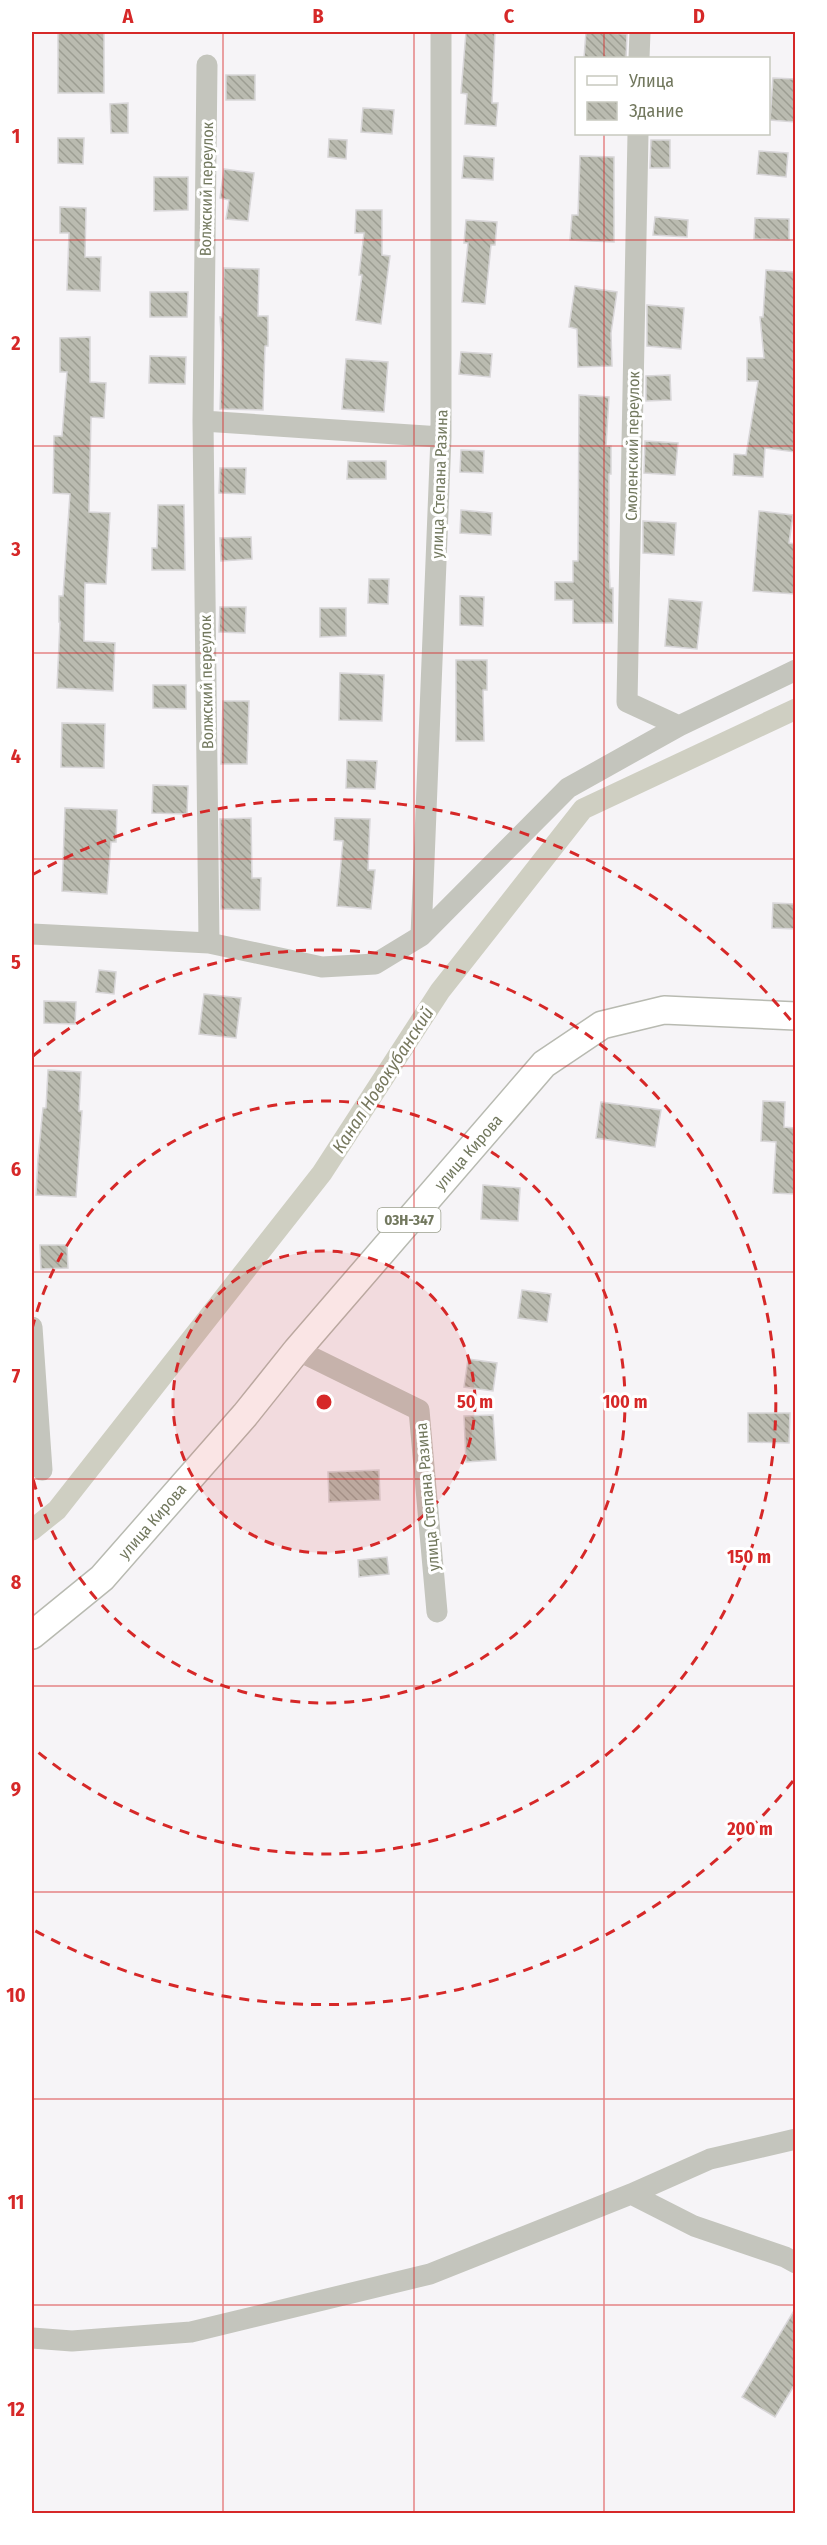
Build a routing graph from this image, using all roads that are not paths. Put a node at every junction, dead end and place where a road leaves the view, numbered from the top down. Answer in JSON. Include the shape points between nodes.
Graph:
{"nodes":[{"id":1,"x":441,"y":32,"type":"edge"},
{"id":2,"x":639,"y":32,"type":"edge"},
{"id":3,"x":639,"y":57,"type":"edge"},
{"id":4,"x":207,"y":65,"type":"dead end"},
{"id":5,"x":638,"y":135,"type":"edge"},
{"id":6,"x":203,"y":421,"type":"junction"},
{"id":7,"x":441,"y":436,"type":"junction"},
{"id":8,"x":795,"y":670,"type":"edge"},
{"id":9,"x":679,"y":726,"type":"junction"},
{"id":10,"x":32,"y":934,"type":"edge"},
{"id":11,"x":421,"y":936,"type":"junction"},
{"id":12,"x":209,"y":943,"type":"junction"},
{"id":13,"x":795,"y":1016,"type":"edge"},
{"id":14,"x":32,"y":1327,"type":"edge"},
{"id":15,"x":297,"y":1350,"type":"junction"},
{"id":16,"x":42,"y":1470,"type":"dead end"},
{"id":17,"x":438,"y":1612,"type":"dead end"},
{"id":18,"x":32,"y":1635,"type":"edge"},
{"id":19,"x":795,"y":2139,"type":"edge"},
{"id":20,"x":631,"y":2194,"type":"junction"},
{"id":21,"x":795,"y":2263,"type":"edge"},
{"id":22,"x":32,"y":2338,"type":"edge"}],
"edges":[{"from":1,"to":7,"type":"street","name":"улица Степана Разина"},
{"from":2,"to":3,"type":"street"},
{"from":4,"to":6,"type":"street","name":"Волжский переулок"},
{"from":5,"to":9,"type":"street","name":"Смоленский переулок","via":[[627,702]]},
{"from":6,"to":7,"type":"street"},
{"from":6,"to":12,"type":"street","name":"Волжский переулок"},
{"from":7,"to":11,"type":"street","name":"улица Степана Разина"},
{"from":8,"to":9,"type":"street"},
{"from":9,"to":11,"type":"street","via":[[568,788]]},
{"from":10,"to":12,"type":"street"},
{"from":11,"to":12,"type":"street","via":[[375,964],[322,967]]},
{"from":13,"to":15,"type":"main road","name":"улица Кирова","number":"03Н-347","via":[[664,1010],[602,1025],[544,1064]]},
{"from":14,"to":16,"type":"street"},
{"from":15,"to":17,"type":"street","name":"улица Степана Разина","via":[[419,1410]]},
{"from":15,"to":18,"type":"main road","name":"улица Кирова","number":"03Н-347","via":[[102,1578]]},
{"from":19,"to":20,"type":"street","via":[[710,2159]]},
{"from":20,"to":21,"type":"street","via":[[694,2226]]},
{"from":20,"to":22,"type":"street","via":[[430,2274],[191,2332],[72,2341]]}]}
